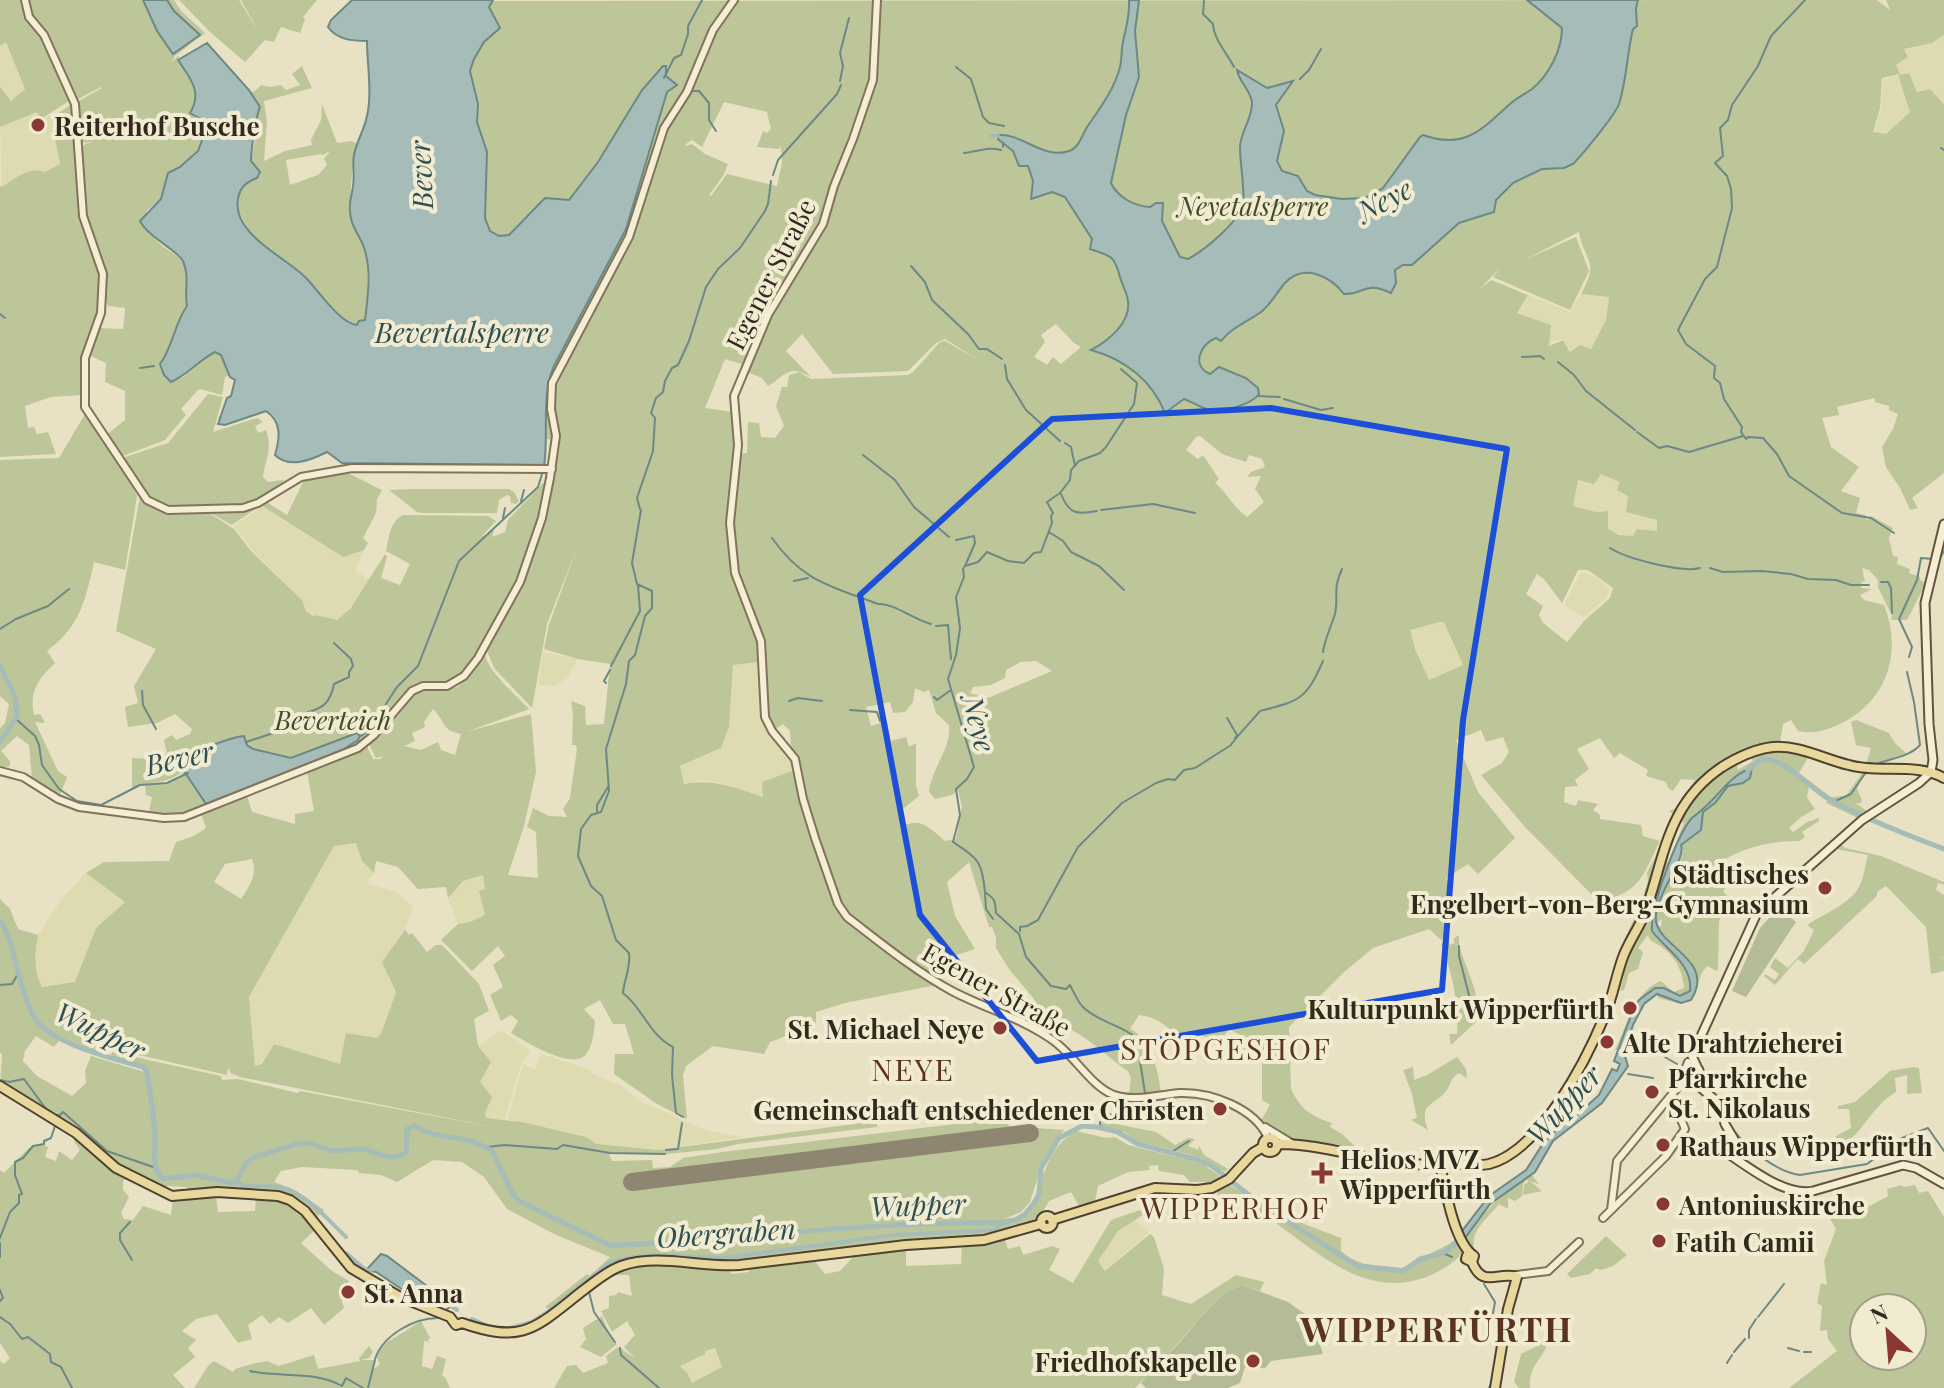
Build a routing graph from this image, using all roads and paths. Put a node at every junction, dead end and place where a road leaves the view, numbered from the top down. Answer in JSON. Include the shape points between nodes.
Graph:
{"nodes":[{"id":1,"x":25,"y":0,"type":"edge"},
{"id":2,"x":734,"y":0,"type":"edge"},
{"id":3,"x":877,"y":0,"type":"edge"},
{"id":4,"x":546,"y":469,"type":"junction"},
{"id":5,"x":1944,"y":524,"type":"edge"},
{"id":6,"x":1912,"y":770,"type":"junction"},
{"id":7,"x":0,"y":771,"type":"edge"},
{"id":8,"x":1929,"y":771,"type":"junction"},
{"id":9,"x":1944,"y":778,"type":"edge"},
{"id":10,"x":1915,"y":784,"type":"junction"},
{"id":11,"x":1618,"y":975,"type":"junction"},
{"id":12,"x":1605,"y":977,"type":"dead end"},
{"id":13,"x":1690,"y":1063,"type":"junction"},
{"id":14,"x":0,"y":1086,"type":"edge"},
{"id":15,"x":1671,"y":1098,"type":"junction"},
{"id":16,"x":1263,"y":1126,"type":"junction"},
{"id":17,"x":1268,"y":1138,"type":"junction"},
{"id":18,"x":1277,"y":1144,"type":"junction"},
{"id":19,"x":1293,"y":1144,"type":"junction"},
{"id":20,"x":1263,"y":1147,"type":"junction"},
{"id":21,"x":1441,"y":1168,"type":"junction"},
{"id":22,"x":1944,"y":1184,"type":"edge"},
{"id":23,"x":1616,"y":1201,"type":"junction"},
{"id":24,"x":1603,"y":1218,"type":"dead end"},
{"id":25,"x":1579,"y":1242,"type":"dead end"},
{"id":26,"x":1513,"y":1276,"type":"junction"},
{"id":27,"x":1495,"y":1388,"type":"edge"}],
"edges":[{"from":1,"to":4,"type":"street","via":[[75,104],[83,216],[103,274],[101,313],[85,358],[85,407],[147,500],[168,510],[243,508],[297,479],[352,468]]},
{"from":2,"to":4,"type":"street","via":[[713,30],[687,92],[664,128],[629,237],[552,383],[556,436]]},
{"from":3,"to":16,"type":"street","name":"Egener Straße","via":[[874,69],[823,224],[768,315],[734,399],[738,445],[730,539],[736,578],[761,641],[765,717],[795,759],[813,831],[845,915],[939,983],[1052,1040],[1102,1089],[1125,1098],[1189,1093],[1210,1097]]},
{"from":4,"to":7,"type":"street","via":[[544,510],[523,576],[469,671],[451,684],[412,691],[366,743],[201,813],[173,819],[79,807],[23,777]]},
{"from":5,"to":8,"type":"main road","via":[[1925,603]]},
{"from":6,"to":8,"type":"main road"},
{"from":6,"to":10,"type":"main road","via":[[1917,774]]},
{"from":6,"to":11,"type":"main road","via":[[1868,769],[1776,747],[1749,753],[1714,773],[1693,792],[1670,830],[1645,912]]},
{"from":8,"to":9,"type":"main road"},
{"from":8,"to":10,"type":"main road"},
{"from":10,"to":13,"type":"main road","via":[[1862,820],[1753,917]]},
{"from":11,"to":12,"type":"main road","via":[[1612,980]]},
{"from":11,"to":21,"type":"main road","via":[[1588,1050],[1536,1133],[1490,1163]]},
{"from":13,"to":15,"type":"street"},
{"from":13,"to":22,"type":"main road","via":[[1699,1070],[1702,1089],[1720,1104],[1734,1142],[1727,1153],[1794,1192],[1903,1165]]},
{"from":14,"to":20,"type":"main road","via":[[76,1133],[116,1168],[172,1196],[217,1192],[290,1200],[351,1268],[400,1297],[498,1334],[524,1331],[626,1264],[731,1265],[984,1240],[1041,1224],[1048,1228],[1052,1220],[1155,1188],[1204,1190],[1225,1181]]},
{"from":15,"to":23,"type":"street","via":[[1617,1161]]},
{"from":15,"to":23,"type":"street","via":[[1685,1129]]},
{"from":16,"to":17,"type":"street"},
{"from":16,"to":19,"type":"street","name":"Egener Straße"},
{"from":17,"to":18,"type":"main road"},
{"from":17,"to":20,"type":"main road"},
{"from":18,"to":19,"type":"main road"},
{"from":18,"to":20,"type":"main road","via":[[1273,1151]]},
{"from":19,"to":21,"type":"main road"},
{"from":21,"to":26,"type":"main road","via":[[1454,1220],[1476,1273]]},
{"from":23,"to":24,"type":"street"},
{"from":25,"to":26,"type":"street","via":[[1548,1271]]},
{"from":26,"to":27,"type":"main road"}]}
